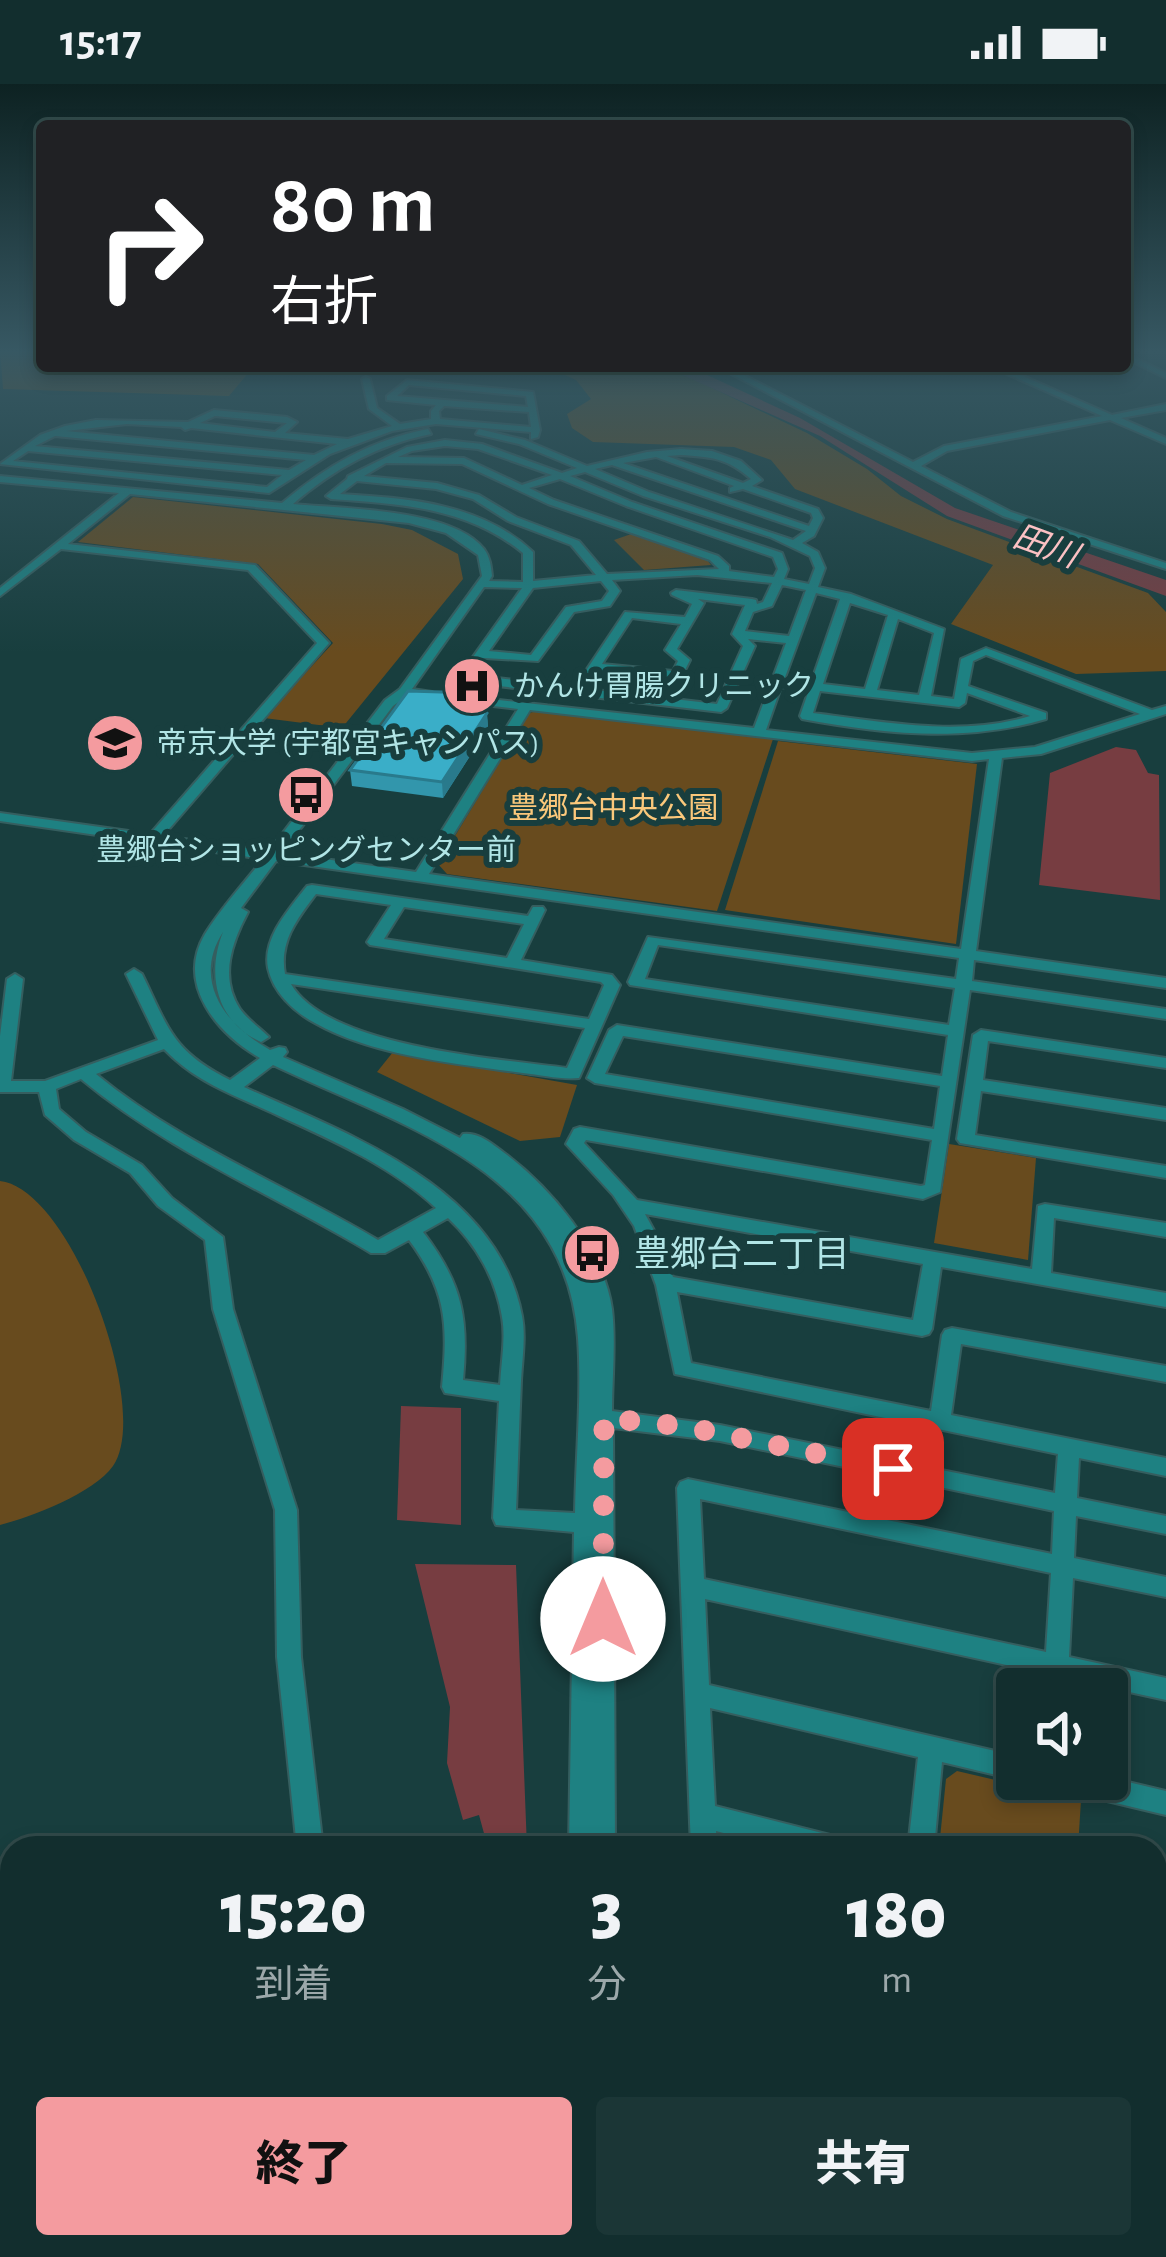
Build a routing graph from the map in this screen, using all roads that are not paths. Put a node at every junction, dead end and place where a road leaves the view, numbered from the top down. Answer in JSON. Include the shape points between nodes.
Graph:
{"nodes":[{"id":1,"x":53,"y":450,"type":"edge"},
{"id":2,"x":172,"y":450,"type":"edge"},
{"id":3,"x":237,"y":450,"type":"edge"},
{"id":4,"x":331,"y":450,"type":"edge"},
{"id":5,"x":368,"y":450,"type":"edge"},
{"id":6,"x":410,"y":450,"type":"edge"},
{"id":7,"x":502,"y":450,"type":"edge"},
{"id":8,"x":543,"y":450,"type":"edge"},
{"id":9,"x":885,"y":450,"type":"edge"},
{"id":10,"x":942,"y":450,"type":"edge"},
{"id":11,"x":658,"y":456,"type":"junction"},
{"id":12,"x":317,"y":458,"type":"junction"},
{"id":13,"x":159,"y":460,"type":"junction"},
{"id":14,"x":386,"y":460,"type":"junction"},
{"id":15,"x":612,"y":462,"type":"junction"},
{"id":16,"x":342,"y":463,"type":"junction"},
{"id":17,"x":2,"y":465,"type":"edge"},
{"id":18,"x":915,"y":466,"type":"junction"},
{"id":19,"x":368,"y":468,"type":"junction"},
{"id":20,"x":586,"y":469,"type":"junction"},
{"id":21,"x":288,"y":473,"type":"junction"},
{"id":22,"x":131,"y":476,"type":"junction"},
{"id":23,"x":562,"y":476,"type":"junction"},
{"id":24,"x":351,"y":478,"type":"junction"},
{"id":25,"x":0,"y":479,"type":"edge"},
{"id":26,"x":526,"y":486,"type":"junction"},
{"id":27,"x":743,"y":486,"type":"junction"},
{"id":28,"x":128,"y":491,"type":"junction"},
{"id":29,"x":712,"y":499,"type":"junction"},
{"id":30,"x":285,"y":506,"type":"junction"},
{"id":31,"x":497,"y":511,"type":"junction"},
{"id":32,"x":478,"y":518,"type":"junction"},
{"id":33,"x":672,"y":518,"type":"junction"},
{"id":34,"x":812,"y":530,"type":"junction"},
{"id":35,"x":640,"y":532,"type":"junction"},
{"id":36,"x":795,"y":543,"type":"junction"},
{"id":37,"x":60,"y":546,"type":"junction"},
{"id":38,"x":1166,"y":566,"type":"edge"},
{"id":39,"x":683,"y":572,"type":"junction"},
{"id":40,"x":722,"y":574,"type":"junction"},
{"id":41,"x":604,"y":578,"type":"junction"},
{"id":42,"x":778,"y":580,"type":"junction"},
{"id":43,"x":482,"y":584,"type":"junction"},
{"id":44,"x":812,"y":585,"type":"junction"},
{"id":45,"x":529,"y":587,"type":"junction"},
{"id":46,"x":0,"y":592,"type":"edge"},
{"id":47,"x":676,"y":593,"type":"junction"},
{"id":48,"x":847,"y":596,"type":"junction"},
{"id":49,"x":748,"y":610,"type":"junction"},
{"id":50,"x":894,"y":614,"type":"junction"},
{"id":51,"x":688,"y":621,"type":"junction"},
{"id":52,"x":739,"y":634,"type":"junction"},
{"id":53,"x":792,"y":640,"type":"junction"},
{"id":54,"x":482,"y":654,"type":"junction"},
{"id":55,"x":595,"y":667,"type":"junction"},
{"id":56,"x":777,"y":683,"type":"junction"},
{"id":57,"x":815,"y":688,"type":"junction"},
{"id":58,"x":962,"y":688,"type":"junction"},
{"id":59,"x":401,"y":692,"type":"junction"},
{"id":60,"x":579,"y":692,"type":"junction"},
{"id":61,"x":870,"y":693,"type":"junction"},
{"id":62,"x":607,"y":695,"type":"junction"},
{"id":63,"x":436,"y":696,"type":"edge"},
{"id":64,"x":459,"y":698,"type":"edge"},
{"id":65,"x":924,"y":699,"type":"junction"},
{"id":66,"x":526,"y":706,"type":"junction"},
{"id":67,"x":1166,"y":710,"type":"edge"},
{"id":68,"x":594,"y":714,"type":"junction"},
{"id":69,"x":1150,"y":714,"type":"junction"},
{"id":70,"x":758,"y":733,"type":"junction"},
{"id":71,"x":996,"y":757,"type":"junction"},
{"id":72,"x":0,"y":817,"type":"edge"},
{"id":73,"x":153,"y":839,"type":"junction"},
{"id":74,"x":274,"y":857,"type":"junction"},
{"id":75,"x":420,"y":878,"type":"junction"},
{"id":76,"x":546,"y":895,"type":"junction"},
{"id":77,"x":400,"y":902,"type":"junction"},
{"id":78,"x":533,"y":921,"type":"junction"},
{"id":79,"x":760,"y":926,"type":"junction"},
{"id":80,"x":750,"y":954,"type":"junction"},
{"id":81,"x":968,"y":955,"type":"junction"},
{"id":82,"x":512,"y":963,"type":"junction"},
{"id":83,"x":134,"y":974,"type":"dead end"},
{"id":84,"x":279,"y":978,"type":"junction"},
{"id":85,"x":15,"y":979,"type":"dead end"},
{"id":86,"x":1166,"y":983,"type":"edge"},
{"id":87,"x":963,"y":984,"type":"junction"},
{"id":88,"x":1166,"y":1014,"type":"edge"},
{"id":89,"x":595,"y":1025,"type":"junction"},
{"id":90,"x":956,"y":1031,"type":"junction"},
{"id":91,"x":167,"y":1042,"type":"junction"},
{"id":92,"x":275,"y":1054,"type":"junction"},
{"id":93,"x":1166,"y":1063,"type":"edge"},
{"id":94,"x":84,"y":1072,"type":"junction"},
{"id":95,"x":949,"y":1082,"type":"junction"},
{"id":96,"x":972,"y":1084,"type":"junction"},
{"id":97,"x":47,"y":1086,"type":"junction"},
{"id":98,"x":1,"y":1087,"type":"edge"},
{"id":99,"x":230,"y":1089,"type":"junction"},
{"id":100,"x":1166,"y":1114,"type":"edge"},
{"id":101,"x":941,"y":1136,"type":"junction"},
{"id":102,"x":1166,"y":1172,"type":"edge"},
{"id":103,"x":632,"y":1205,"type":"junction"},
{"id":104,"x":451,"y":1208,"type":"junction"},
{"id":105,"x":412,"y":1230,"type":"junction"},
{"id":106,"x":1166,"y":1230,"type":"edge"},
{"id":107,"x":933,"y":1259,"type":"junction"},
{"id":108,"x":1041,"y":1278,"type":"junction"},
{"id":109,"x":668,"y":1283,"type":"junction"},
{"id":110,"x":1166,"y":1300,"type":"edge"},
{"id":111,"x":1166,"y":1374,"type":"edge"},
{"id":112,"x":510,"y":1394,"type":"junction"},
{"id":113,"x":596,"y":1418,"type":"junction"},
{"id":114,"x":940,"y":1421,"type":"junction"},
{"id":115,"x":1069,"y":1448,"type":"junction"},
{"id":116,"x":1166,"y":1467,"type":"edge"},
{"id":117,"x":1067,"y":1506,"type":"junction"},
{"id":118,"x":595,"y":1524,"type":"junction"},
{"id":119,"x":1166,"y":1526,"type":"edge"},
{"id":120,"x":1063,"y":1566,"type":"junction"},
{"id":121,"x":692,"y":1586,"type":"junction"},
{"id":122,"x":1166,"y":1587,"type":"edge"},
{"id":123,"x":1057,"y":1665,"type":"junction"},
{"id":124,"x":1064,"y":1668,"type":"edge"},
{"id":125,"x":1128,"y":1685,"type":"edge"},
{"id":126,"x":1166,"y":1689,"type":"edge"},
{"id":127,"x":695,"y":1693,"type":"junction"},
{"id":128,"x":931,"y":1748,"type":"junction"},
{"id":129,"x":996,"y":1763,"type":"edge"},
{"id":130,"x":1128,"y":1793,"type":"edge"},
{"id":131,"x":1166,"y":1803,"type":"edge"},
{"id":132,"x":702,"y":1815,"type":"junction"},
{"id":133,"x":309,"y":1836,"type":"edge"},
{"id":134,"x":582,"y":1836,"type":"edge"},
{"id":135,"x":602,"y":1836,"type":"edge"},
{"id":136,"x":703,"y":1836,"type":"edge"},
{"id":137,"x":783,"y":1836,"type":"edge"},
{"id":138,"x":923,"y":1836,"type":"edge"}],
"edges":[{"from":1,"to":13,"type":"street"},
{"from":2,"to":13,"type":"street"},
{"from":3,"to":12,"type":"street"},
{"from":4,"to":12,"type":"street"},
{"from":5,"to":16,"type":"street"},
{"from":6,"to":14,"type":"street"},
{"from":7,"to":23,"type":"street"},
{"from":8,"to":20,"type":"street"},
{"from":9,"to":18,"type":"street"},
{"from":10,"to":18,"type":"street"},
{"from":11,"to":15,"type":"street"},
{"from":11,"to":27,"type":"street"},
{"from":11,"to":27,"type":"street","via":[[727,458],[758,480]]},
{"from":12,"to":16,"type":"street"},
{"from":12,"to":21,"type":"street"},
{"from":13,"to":21,"type":"street"},
{"from":13,"to":22,"type":"street"},
{"from":14,"to":19,"type":"street"},
{"from":14,"to":26,"type":"street","via":[[455,459]]},
{"from":15,"to":20,"type":"street"},
{"from":15,"to":29,"type":"street"},
{"from":16,"to":19,"type":"street"},
{"from":16,"to":30,"type":"street"},
{"from":17,"to":22,"type":"street"},
{"from":18,"to":38,"type":"street","via":[[1006,514]]},
{"from":19,"to":24,"type":"street"},
{"from":20,"to":23,"type":"street"},
{"from":20,"to":36,"type":"street"},
{"from":21,"to":22,"type":"street","via":[[269,490]]},
{"from":23,"to":26,"type":"street"},
{"from":23,"to":33,"type":"street"},
{"from":24,"to":31,"type":"street","via":[[459,490]]},
{"from":24,"to":32,"type":"street","via":[[331,496]]},
{"from":25,"to":28,"type":"street"},
{"from":26,"to":35,"type":"street"},
{"from":27,"to":29,"type":"street"},
{"from":27,"to":34,"type":"street","via":[[815,512]]},
{"from":28,"to":30,"type":"street"},
{"from":28,"to":37,"type":"street"},
{"from":29,"to":34,"type":"street"},
{"from":30,"to":43,"type":"street","via":[[452,531],[483,554]]},
{"from":31,"to":32,"type":"street"},
{"from":31,"to":41,"type":"street","via":[[575,543]]},
{"from":32,"to":45,"type":"street","via":[[528,552]]},
{"from":33,"to":35,"type":"street"},
{"from":33,"to":42,"type":"street","via":[[778,555]]},
{"from":34,"to":36,"type":"street"},
{"from":35,"to":40,"type":"street","via":[[714,558]]},
{"from":36,"to":44,"type":"street","via":[[820,568]]},
{"from":37,"to":46,"type":"street"},
{"from":37,"to":73,"type":"street","via":[[250,567],[323,643]]},
{"from":39,"to":40,"type":"street"},
{"from":39,"to":41,"type":"street"},
{"from":39,"to":47,"type":"street"},
{"from":40,"to":42,"type":"street"},
{"from":41,"to":45,"type":"street"},
{"from":41,"to":54,"type":"street","via":[[615,590],[606,604],[569,609],[534,659]]},
{"from":42,"to":44,"type":"street"},
{"from":42,"to":49,"type":"street","via":[[768,604]]},
{"from":43,"to":45,"type":"street"},
{"from":43,"to":59,"type":"street"},
{"from":44,"to":48,"type":"street"},
{"from":44,"to":53,"type":"street"},
{"from":45,"to":54,"type":"street"},
{"from":47,"to":49,"type":"street","via":[[752,602]]},
{"from":47,"to":51,"type":"street","via":[[698,603]]},
{"from":48,"to":50,"type":"street"},
{"from":48,"to":57,"type":"street"},
{"from":49,"to":52,"type":"street"},
{"from":50,"to":61,"type":"street"},
{"from":50,"to":65,"type":"street","via":[[940,632]]},
{"from":51,"to":55,"type":"street","via":[[629,614]]},
{"from":51,"to":55,"type":"street","via":[[670,650],[684,659],[677,676]]},
{"from":52,"to":53,"type":"street"},
{"from":52,"to":62,"type":"street","via":[[749,646],[722,708]]},
{"from":53,"to":56,"type":"street"},
{"from":54,"to":60,"type":"street","via":[[464,678]]},
{"from":55,"to":60,"type":"street"},
{"from":56,"to":57,"type":"street"},
{"from":56,"to":70,"type":"street"},
{"from":57,"to":58,"type":"street","via":[[806,716],[957,733],[1042,716]]},
{"from":57,"to":61,"type":"street"},
{"from":58,"to":65,"type":"street","via":[[959,703]]},
{"from":58,"to":69,"type":"street","via":[[967,659],[986,651]]},
{"from":59,"to":63,"type":"street"},
{"from":59,"to":74,"type":"street"},
{"from":60,"to":62,"type":"street"},
{"from":61,"to":65,"type":"street"},
{"from":62,"to":68,"type":"street"},
{"from":64,"to":66,"type":"street"},
{"from":66,"to":68,"type":"street"},
{"from":66,"to":75,"type":"street"},
{"from":67,"to":69,"type":"street"},
{"from":68,"to":70,"type":"street"},
{"from":69,"to":71,"type":"street"},
{"from":70,"to":71,"type":"street"},
{"from":71,"to":81,"type":"street"},
{"from":72,"to":73,"type":"street"},
{"from":73,"to":74,"type":"street"},
{"from":74,"to":75,"type":"street"},
{"from":74,"to":92,"type":"street","via":[[218,966],[234,1013]]},
{"from":75,"to":76,"type":"street"},
{"from":76,"to":78,"type":"street"},
{"from":76,"to":79,"type":"street"},
{"from":77,"to":78,"type":"street"},
{"from":77,"to":82,"type":"street","via":[[375,942]]},
{"from":77,"to":84,"type":"street","via":[[312,889],[282,929]]},
{"from":78,"to":82,"type":"street"},
{"from":79,"to":80,"type":"street"},
{"from":79,"to":81,"type":"street"},
{"from":80,"to":87,"type":"street"},
{"from":80,"to":90,"type":"street","via":[[652,940],[635,982]]},
{"from":81,"to":86,"type":"street"},
{"from":81,"to":87,"type":"street"},
{"from":82,"to":89,"type":"street","via":[[606,978],[613,985]]},
{"from":83,"to":91,"type":"street"},
{"from":84,"to":89,"type":"street"},
{"from":84,"to":89,"type":"street","via":[[320,1021],[376,1043],[573,1074]]},
{"from":85,"to":98,"type":"street"},
{"from":87,"to":88,"type":"street"},
{"from":87,"to":90,"type":"street"},
{"from":90,"to":95,"type":"street"},
{"from":91,"to":94,"type":"street"},
{"from":91,"to":99,"type":"street"},
{"from":92,"to":99,"type":"street"},
{"from":92,"to":113,"type":"street","via":[[461,1133],[545,1198],[585,1257],[602,1307]]},
{"from":93,"to":96,"type":"street","via":[[981,1035]]},
{"from":94,"to":97,"type":"street"},
{"from":94,"to":105,"type":"street","via":[[167,1137],[378,1248]]},
{"from":95,"to":101,"type":"street"},
{"from":95,"to":101,"type":"street","via":[[616,1030],[595,1078]]},
{"from":96,"to":100,"type":"street"},
{"from":96,"to":102,"type":"street","via":[[966,1139]]},
{"from":97,"to":98,"type":"street"},
{"from":97,"to":133,"type":"street","via":[[51,1111],[65,1124],[136,1169],[214,1238],[223,1309],[286,1510],[289,1657]]},
{"from":99,"to":104,"type":"street","via":[[410,1176]]},
{"from":101,"to":103,"type":"street","via":[[934,1188],[923,1193],[580,1133],[575,1144]]},
{"from":103,"to":107,"type":"street"},
{"from":103,"to":109,"type":"street"},
{"from":104,"to":105,"type":"street"},
{"from":104,"to":112,"type":"street","via":[[496,1269],[512,1316]]},
{"from":105,"to":112,"type":"street","via":[[452,1297],[452,1387]]},
{"from":106,"to":108,"type":"street","via":[[1045,1210]]},
{"from":107,"to":108,"type":"street"},
{"from":107,"to":109,"type":"street","via":[[922,1329]]},
{"from":108,"to":110,"type":"street"},
{"from":109,"to":114,"type":"street","via":[[682,1370]]},
{"from":111,"to":114,"type":"street","via":[[952,1335]]},
{"from":112,"to":118,"type":"street","via":[[504,1518]]},
{"from":113,"to":117,"type":"street","via":[[720,1433]]},
{"from":113,"to":118,"type":"street"},
{"from":114,"to":115,"type":"street"},
{"from":115,"to":116,"type":"street"},
{"from":115,"to":117,"type":"street"},
{"from":117,"to":119,"type":"street"},
{"from":117,"to":120,"type":"street"},
{"from":118,"to":134,"type":"street"},
{"from":118,"to":135,"type":"street"},
{"from":120,"to":121,"type":"street","via":[[688,1489]]},
{"from":120,"to":122,"type":"street"},
{"from":120,"to":123,"type":"street"},
{"from":121,"to":123,"type":"street"},
{"from":121,"to":127,"type":"street"},
{"from":123,"to":124,"type":"street"},
{"from":125,"to":126,"type":"street"},
{"from":127,"to":128,"type":"street"},
{"from":127,"to":132,"type":"street"},
{"from":128,"to":129,"type":"street"},
{"from":128,"to":138,"type":"street"},
{"from":130,"to":131,"type":"street"},
{"from":132,"to":136,"type":"street"},
{"from":132,"to":137,"type":"street"}]}
